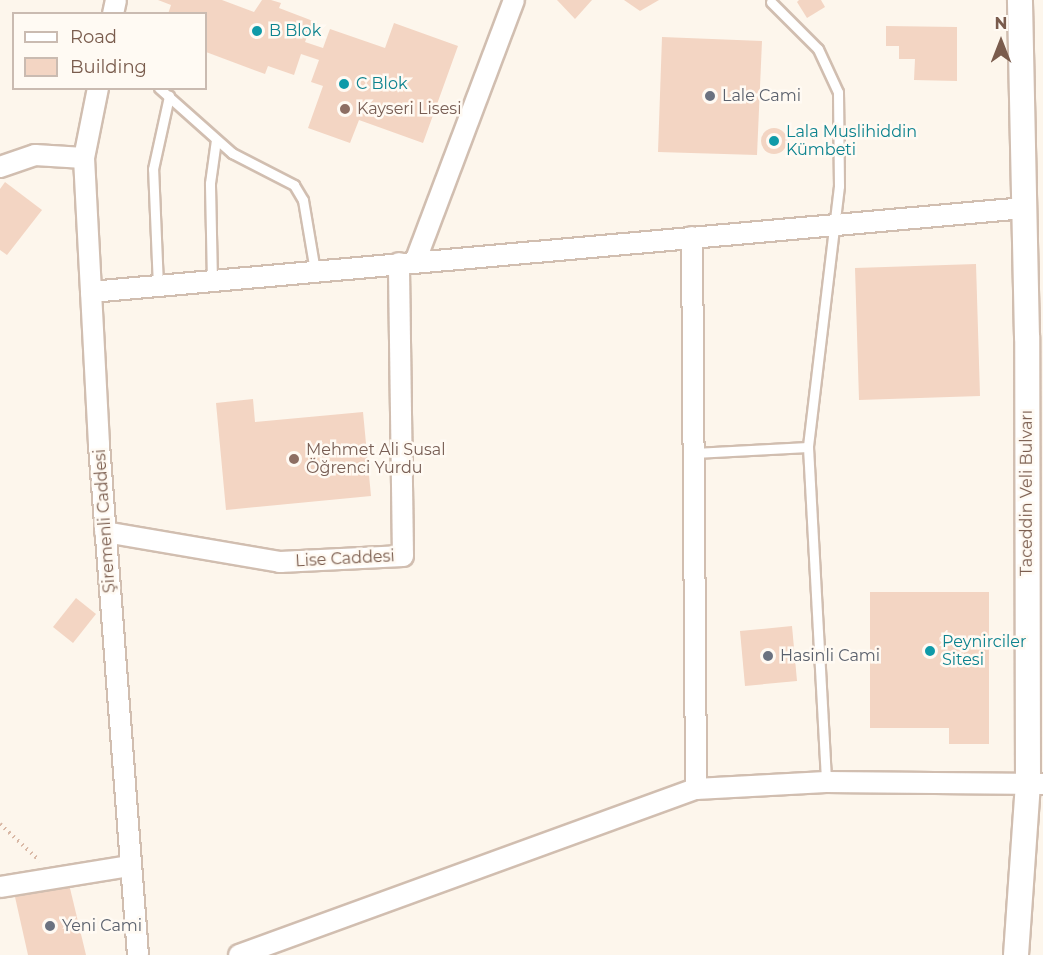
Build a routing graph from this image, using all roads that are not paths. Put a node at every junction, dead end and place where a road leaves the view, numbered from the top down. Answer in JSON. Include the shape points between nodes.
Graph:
{"nodes":[{"id":1,"x":514,"y":0,"type":"edge"},
{"id":2,"x":1020,"y":0,"type":"edge"},
{"id":3,"x":771,"y":2,"type":"dead end"},
{"id":4,"x":98,"y":90,"type":"edge"},
{"id":5,"x":162,"y":90,"type":"edge"},
{"id":6,"x":169,"y":96,"type":"junction"},
{"id":7,"x":216,"y":140,"type":"junction"},
{"id":8,"x":84,"y":158,"type":"junction"},
{"id":9,"x":0,"y":168,"type":"edge"},
{"id":10,"x":1025,"y":208,"type":"junction"},
{"id":11,"x":832,"y":225,"type":"junction"},
{"id":12,"x":692,"y":237,"type":"junction"},
{"id":13,"x":407,"y":263,"type":"junction"},
{"id":14,"x":315,"y":271,"type":"junction"},
{"id":15,"x":212,"y":281,"type":"junction"},
{"id":16,"x":158,"y":286,"type":"junction"},
{"id":17,"x":91,"y":292,"type":"junction"},
{"id":18,"x":808,"y":447,"type":"junction"},
{"id":19,"x":694,"y":453,"type":"junction"},
{"id":20,"x":105,"y":532,"type":"junction"},
{"id":21,"x":826,"y":782,"type":"junction"},
{"id":22,"x":1035,"y":784,"type":"edge"},
{"id":23,"x":696,"y":789,"type":"junction"},
{"id":24,"x":129,"y":866,"type":"junction"},
{"id":25,"x":0,"y":887,"type":"edge"},
{"id":26,"x":138,"y":955,"type":"edge"},
{"id":27,"x":239,"y":955,"type":"edge"},
{"id":28,"x":1016,"y":955,"type":"edge"}],
"edges":[{"from":1,"to":13,"type":"street","name":"Lise Caddesi"},
{"from":2,"to":10,"type":"street","name":"Taceddin Veli Bulvarı"},
{"from":3,"to":11,"type":"lane","via":[[818,49],[838,92],[840,166]]},
{"from":4,"to":8,"type":"street","name":"Şiremenli Caddesi"},
{"from":5,"to":6,"type":"lane"},
{"from":6,"to":7,"type":"lane"},
{"from":6,"to":16,"type":"lane","via":[[153,169]]},
{"from":7,"to":14,"type":"lane","via":[[250,164],[288,180],[300,192]]},
{"from":7,"to":15,"type":"lane","via":[[210,183]]},
{"from":8,"to":9,"type":"street","via":[[36,155]]},
{"from":8,"to":17,"type":"street","name":"Şiremenli Caddesi"},
{"from":10,"to":11,"type":"street"},
{"from":10,"to":22,"type":"street","name":"Taceddin Veli Bulvarı"},
{"from":11,"to":12,"type":"street"},
{"from":11,"to":18,"type":"lane"},
{"from":12,"to":13,"type":"street"},
{"from":12,"to":19,"type":"street"},
{"from":13,"to":14,"type":"street"},
{"from":13,"to":20,"type":"street","name":"Lise Caddesi","via":[[403,556],[280,562]]},
{"from":14,"to":15,"type":"street"},
{"from":15,"to":16,"type":"street"},
{"from":16,"to":17,"type":"street"},
{"from":17,"to":20,"type":"street","name":"Şiremenli Caddesi"},
{"from":18,"to":19,"type":"lane"},
{"from":18,"to":21,"type":"lane"},
{"from":19,"to":23,"type":"street"},
{"from":20,"to":24,"type":"street","name":"Şiremenli Caddesi"},
{"from":21,"to":22,"type":"street"},
{"from":21,"to":23,"type":"street"},
{"from":22,"to":28,"type":"street","name":"Taceddin Veli Bulvarı"},
{"from":23,"to":27,"type":"street"},
{"from":24,"to":25,"type":"street"},
{"from":24,"to":26,"type":"street","name":"Şiremenli Caddesi"}]}
